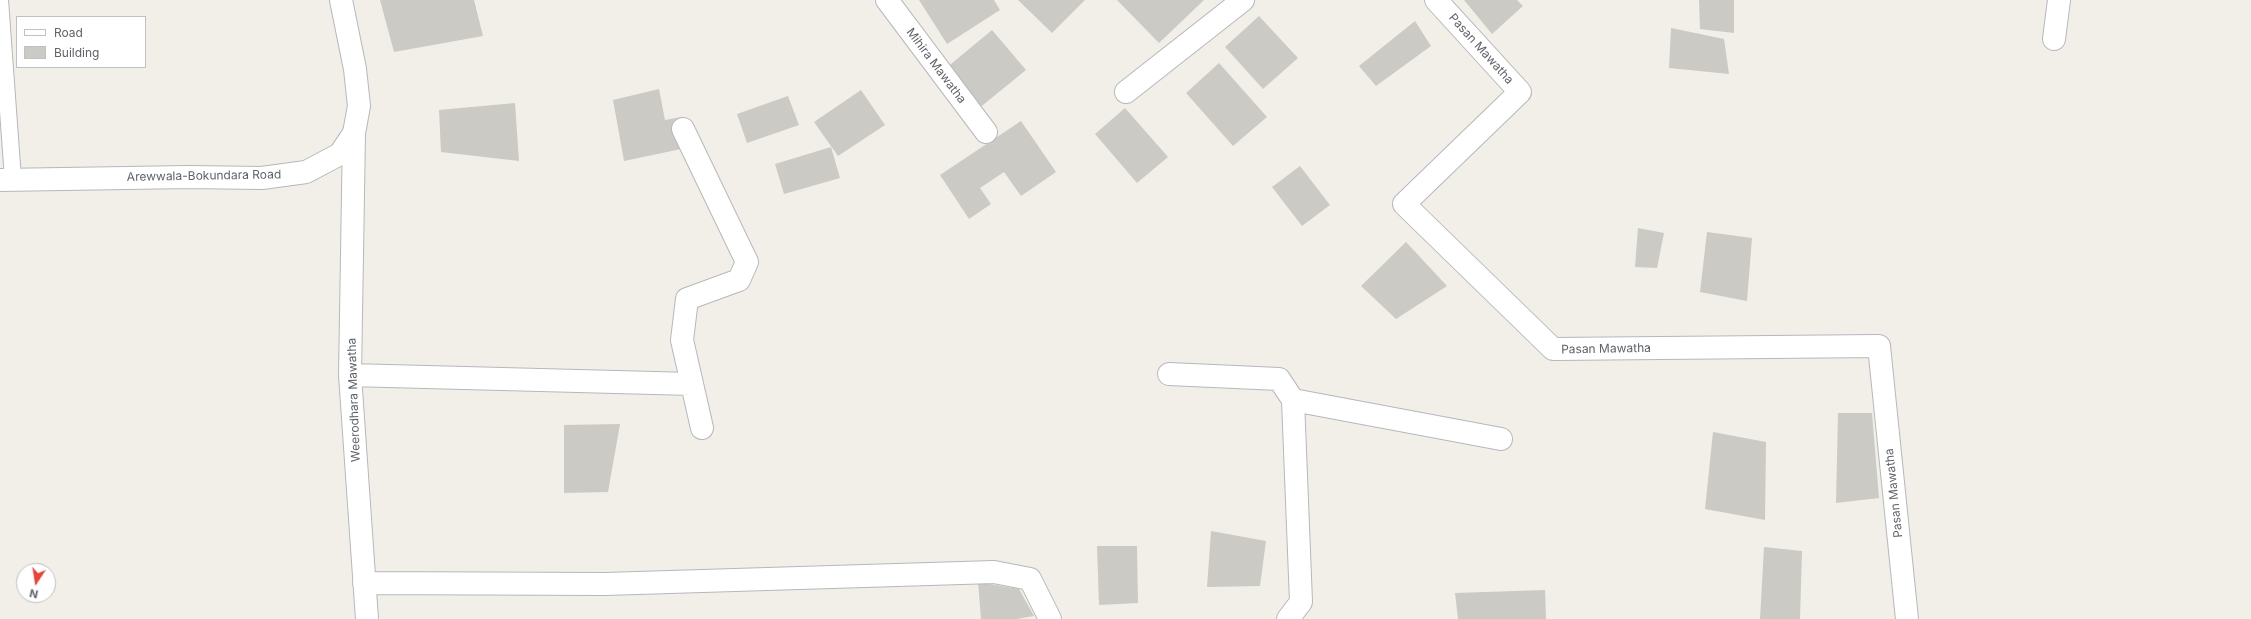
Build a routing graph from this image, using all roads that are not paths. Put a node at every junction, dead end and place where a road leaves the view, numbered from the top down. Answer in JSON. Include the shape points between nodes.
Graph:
{"nodes":[{"id":1,"x":0,"y":0,"type":"edge"},
{"id":2,"x":341,"y":0,"type":"edge"},
{"id":3,"x":887,"y":0,"type":"edge"},
{"id":4,"x":1243,"y":0,"type":"edge"},
{"id":5,"x":1436,"y":0,"type":"edge"},
{"id":6,"x":2059,"y":0,"type":"edge"},
{"id":7,"x":2054,"y":39,"type":"dead end"},
{"id":8,"x":1126,"y":92,"type":"dead end"},
{"id":9,"x":683,"y":129,"type":"dead end"},
{"id":10,"x":986,"y":132,"type":"dead end"},
{"id":11,"x":354,"y":133,"type":"junction"},
{"id":12,"x":7,"y":180,"type":"edge"},
{"id":13,"x":1169,"y":374,"type":"dead end"},
{"id":14,"x":350,"y":375,"type":"junction"},
{"id":15,"x":692,"y":384,"type":"junction"},
{"id":16,"x":1293,"y":400,"type":"junction"},
{"id":17,"x":702,"y":428,"type":"dead end"},
{"id":18,"x":1501,"y":439,"type":"dead end"},
{"id":19,"x":364,"y":583,"type":"junction"},
{"id":20,"x":367,"y":619,"type":"edge"},
{"id":21,"x":1050,"y":619,"type":"edge"},
{"id":22,"x":1288,"y":619,"type":"edge"},
{"id":23,"x":1907,"y":619,"type":"edge"}],
"edges":[{"from":1,"to":12,"type":"lane"},
{"from":2,"to":11,"type":"street","name":"Arewwala-Bokundara Road","via":[[355,69],[359,106]]},
{"from":3,"to":10,"type":"street","name":"Mihira Mawatha"},
{"from":4,"to":8,"type":"street"},
{"from":5,"to":23,"type":"street","name":"Pasan Mawatha","via":[[1520,92],[1404,204],[1553,349],[1879,346]]},
{"from":6,"to":7,"type":"street"},
{"from":9,"to":15,"type":"street","via":[[747,262],[739,280],[687,299],[682,340]]},
{"from":11,"to":12,"type":"street","name":"Arewwala-Bokundara Road","via":[[340,154],[306,172],[262,178]]},
{"from":11,"to":14,"type":"street","name":"Weerodhara Mawatha"},
{"from":13,"to":16,"type":"street","via":[[1279,379]]},
{"from":14,"to":15,"type":"street"},
{"from":14,"to":19,"type":"street","name":"Weerodhara Mawatha"},
{"from":15,"to":17,"type":"street"},
{"from":16,"to":18,"type":"street"},
{"from":16,"to":22,"type":"street","via":[[1301,602]]},
{"from":19,"to":20,"type":"street","name":"Weerodhara Mawatha"},
{"from":19,"to":21,"type":"street","via":[[605,584],[994,572],[1030,579]]}]}
